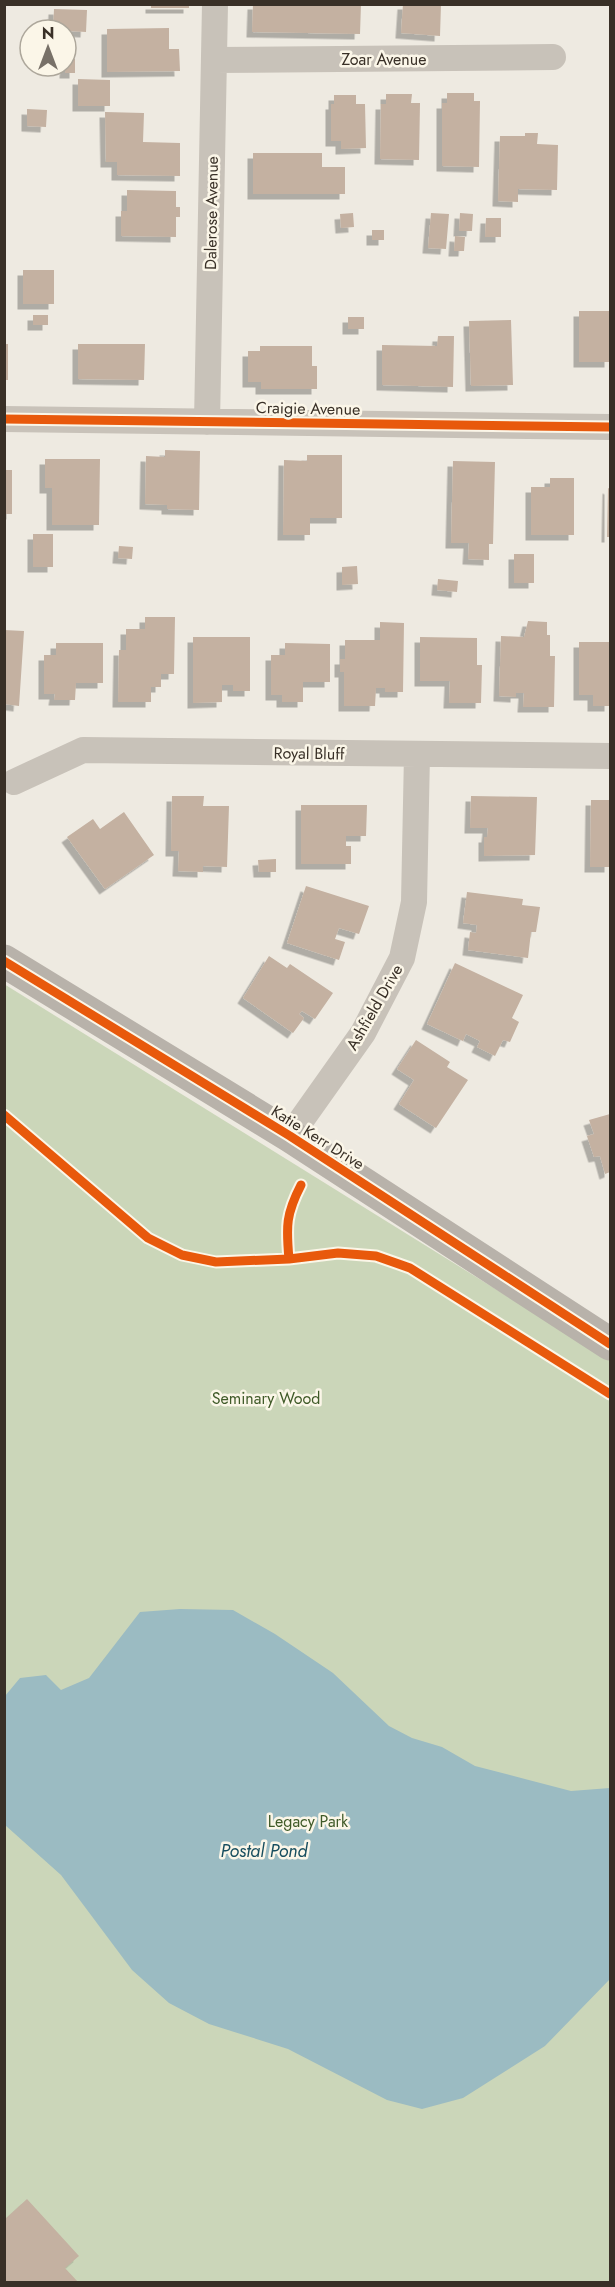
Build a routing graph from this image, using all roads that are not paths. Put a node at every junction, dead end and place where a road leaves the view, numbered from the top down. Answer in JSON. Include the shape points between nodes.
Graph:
{"nodes":[{"id":1,"x":215,"y":4,"type":"edge"},
{"id":2,"x":553,"y":57,"type":"dead end"},
{"id":3,"x":214,"y":60,"type":"junction"},
{"id":4,"x":4,"y":419,"type":"edge"},
{"id":5,"x":207,"y":422,"type":"junction"},
{"id":6,"x":610,"y":427,"type":"edge"},
{"id":7,"x":417,"y":754,"type":"junction"},
{"id":8,"x":610,"y":756,"type":"edge"},
{"id":9,"x":14,"y":782,"type":"dead end"},
{"id":10,"x":4,"y":962,"type":"edge"},
{"id":11,"x":290,"y":1136,"type":"junction"},
{"id":12,"x":610,"y":1344,"type":"edge"}],
"edges":[{"from":1,"to":3,"type":"street","name":"Dalerose Avenue"},
{"from":2,"to":3,"type":"street","name":"Zoar Avenue"},
{"from":3,"to":5,"type":"street","name":"Dalerose Avenue"},
{"from":4,"to":5,"type":"street","name":"Craigie Avenue"},
{"from":5,"to":6,"type":"street","name":"Craigie Avenue"},
{"from":7,"to":8,"type":"street","name":"Royal Bluff"},
{"from":7,"to":9,"type":"street","name":"Royal Bluff","via":[[83,750]]},
{"from":7,"to":11,"type":"street","name":"Ashfield Drive","via":[[414,902],[402,958],[363,1033]]},
{"from":10,"to":11,"type":"street","name":"Katie Kerr Drive"},
{"from":11,"to":12,"type":"street","name":"Katie Kerr Drive"}]}
